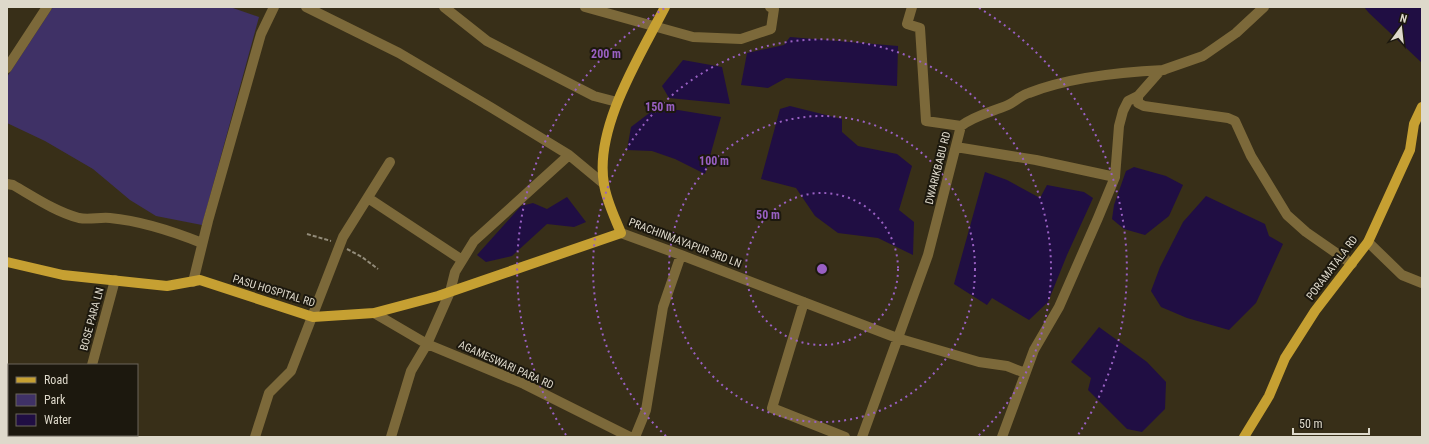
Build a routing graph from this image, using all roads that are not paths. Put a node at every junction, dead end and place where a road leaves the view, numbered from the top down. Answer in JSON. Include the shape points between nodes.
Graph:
{"nodes":[{"id":1,"x":47,"y":7,"type":"edge"},
{"id":2,"x":274,"y":7,"type":"edge"},
{"id":3,"x":306,"y":7,"type":"edge"},
{"id":4,"x":444,"y":7,"type":"edge"},
{"id":5,"x":585,"y":7,"type":"edge"},
{"id":6,"x":665,"y":7,"type":"edge"},
{"id":7,"x":770,"y":7,"type":"edge"},
{"id":8,"x":912,"y":7,"type":"edge"},
{"id":9,"x":1264,"y":7,"type":"edge"},
{"id":10,"x":655,"y":27,"type":"junction"},
{"id":11,"x":7,"y":68,"type":"edge"},
{"id":12,"x":1164,"y":70,"type":"junction"},
{"id":13,"x":1138,"y":96,"type":"junction"},
{"id":14,"x":617,"y":102,"type":"junction"},
{"id":15,"x":1422,"y":106,"type":"edge"},
{"id":16,"x":961,"y":126,"type":"junction"},
{"id":17,"x":956,"y":147,"type":"junction"},
{"id":18,"x":569,"y":155,"type":"junction"},
{"id":19,"x":390,"y":162,"type":"dead end"},
{"id":20,"x":1115,"y":177,"type":"junction"},
{"id":21,"x":7,"y":184,"type":"edge"},
{"id":22,"x":604,"y":184,"type":"junction"},
{"id":23,"x":368,"y":198,"type":"junction"},
{"id":24,"x":621,"y":233,"type":"junction"},
{"id":25,"x":1368,"y":242,"type":"junction"},
{"id":26,"x":202,"y":243,"type":"junction"},
{"id":27,"x":681,"y":255,"type":"junction"},
{"id":28,"x":462,"y":260,"type":"junction"},
{"id":29,"x":7,"y":262,"type":"edge"},
{"id":30,"x":1352,"y":264,"type":"junction"},
{"id":31,"x":115,"y":280,"type":"junction"},
{"id":32,"x":193,"y":282,"type":"junction"},
{"id":33,"x":1422,"y":283,"type":"edge"},
{"id":34,"x":450,"y":292,"type":"junction"},
{"id":35,"x":804,"y":302,"type":"junction"},
{"id":36,"x":374,"y":313,"type":"junction"},
{"id":37,"x":313,"y":317,"type":"junction"},
{"id":38,"x":896,"y":341,"type":"junction"},
{"id":39,"x":427,"y":344,"type":"junction"},
{"id":40,"x":92,"y":364,"type":"edge"},
{"id":41,"x":1026,"y":372,"type":"junction"},
{"id":42,"x":255,"y":437,"type":"edge"},
{"id":43,"x":391,"y":437,"type":"edge"},
{"id":44,"x":630,"y":437,"type":"edge"},
{"id":45,"x":635,"y":437,"type":"edge"},
{"id":46,"x":845,"y":437,"type":"edge"},
{"id":47,"x":862,"y":437,"type":"edge"},
{"id":48,"x":1002,"y":437,"type":"edge"},
{"id":49,"x":1244,"y":437,"type":"edge"}],
"edges":[{"from":1,"to":11,"type":"street"},
{"from":2,"to":26,"type":"street","via":[[261,34]]},
{"from":3,"to":18,"type":"street","via":[[399,53]]},
{"from":4,"to":14,"type":"street","via":[[487,41],[594,96]]},
{"from":5,"to":10,"type":"street"},
{"from":6,"to":10,"type":"main road","name":"PRACHINMAYAPUR 3RD LN"},
{"from":7,"to":10,"type":"street","via":[[774,9],[771,29],[741,39],[693,37]]},
{"from":8,"to":16,"type":"street","name":"DWARIKBABU RD","via":[[907,24],[920,28],[926,121]]},
{"from":9,"to":12,"type":"street","via":[[1236,33],[1203,56]]},
{"from":10,"to":14,"type":"main road","name":"PRACHINMAYAPUR 3RD LN"},
{"from":12,"to":13,"type":"street","via":[[1160,71]]},
{"from":12,"to":16,"type":"street","via":[[1119,72],[1028,93],[1010,104],[972,117]]},
{"from":13,"to":20,"type":"street","via":[[1128,101],[1119,126]]},
{"from":13,"to":30,"type":"street","via":[[1138,102],[1144,106],[1228,118],[1235,122],[1251,156],[1287,215],[1306,232]]},
{"from":14,"to":22,"type":"main road","name":"PRACHINMAYAPUR 3RD LN","via":[[604,147]]},
{"from":15,"to":25,"type":"main road","name":"PORAMATALA RD","via":[[1414,124],[1410,150]]},
{"from":16,"to":17,"type":"street","name":"DWARIKBABU RD"},
{"from":17,"to":20,"type":"street","via":[[1036,160]]},
{"from":17,"to":38,"type":"street","name":"DWARIKBABU RD","via":[[928,255]]},
{"from":18,"to":22,"type":"street"},
{"from":18,"to":28,"type":"street","via":[[474,241]]},
{"from":19,"to":23,"type":"street"},
{"from":20,"to":41,"type":"street","via":[[1062,300],[1034,350]]},
{"from":21,"to":26,"type":"street","via":[[61,212],[81,218],[110,218],[152,225]]},
{"from":22,"to":24,"type":"main road","name":"PRACHINMAYAPUR 3RD LN"},
{"from":23,"to":28,"type":"street"},
{"from":23,"to":37,"type":"street","via":[[343,237]]},
{"from":24,"to":27,"type":"street","name":"PRACHINMAYAPUR 3RD LN"},
{"from":24,"to":34,"type":"main road","name":"PASU HOSPITAL RD"},
{"from":25,"to":30,"type":"main road","name":"PORAMATALA RD"},
{"from":25,"to":33,"type":"street","via":[[1402,275]]},
{"from":26,"to":32,"type":"street"},
{"from":27,"to":35,"type":"street","name":"PRACHINMAYAPUR 3RD LN"},
{"from":27,"to":45,"type":"street","via":[[663,307],[646,410]]},
{"from":28,"to":34,"type":"street","via":[[455,272]]},
{"from":29,"to":31,"type":"main road","name":"PASU HOSPITAL RD","via":[[63,275]]},
{"from":30,"to":49,"type":"main road","name":"PORAMATALA RD","via":[[1315,311],[1285,358],[1269,396]]},
{"from":31,"to":32,"type":"main road","name":"PASU HOSPITAL RD","via":[[167,286]]},
{"from":31,"to":40,"type":"street","name":"BOSE PARA LN"},
{"from":32,"to":37,"type":"main road","name":"PASU HOSPITAL RD","via":[[200,280]]},
{"from":34,"to":36,"type":"main road","name":"PASU HOSPITAL RD"},
{"from":34,"to":39,"type":"street"},
{"from":35,"to":38,"type":"street","name":"PRACHINMAYAPUR 3RD LN"},
{"from":35,"to":46,"type":"street","via":[[772,408]]},
{"from":36,"to":37,"type":"main road","name":"PASU HOSPITAL RD"},
{"from":36,"to":39,"type":"street","name":"AGAMESWARI PARA RD"},
{"from":37,"to":42,"type":"street","via":[[291,372],[269,393]]},
{"from":38,"to":41,"type":"street","name":"PRACHINMAYAPUR 3RD LN"},
{"from":38,"to":47,"type":"street","name":"DWARIKBABU RD"},
{"from":39,"to":43,"type":"street","via":[[411,371]]},
{"from":39,"to":44,"type":"street","name":"AGAMESWARI PARA RD","via":[[524,384]]},
{"from":41,"to":48,"type":"street"}]}
